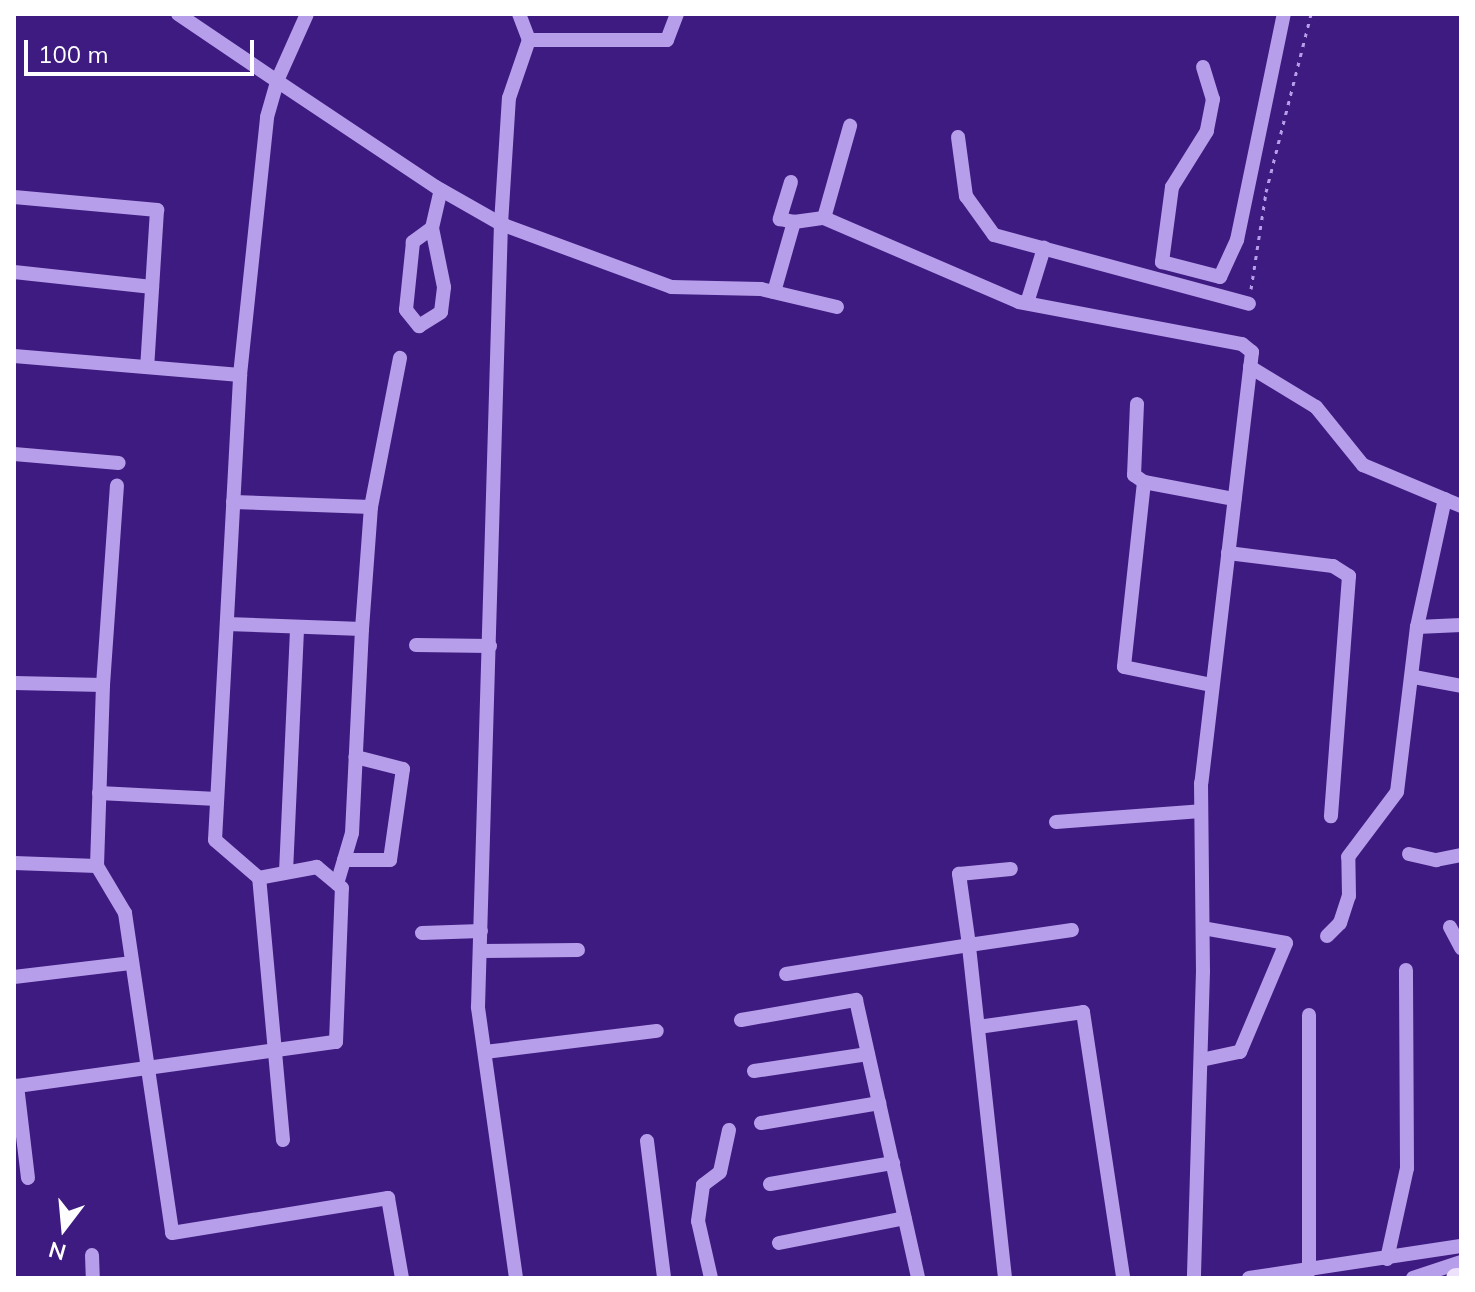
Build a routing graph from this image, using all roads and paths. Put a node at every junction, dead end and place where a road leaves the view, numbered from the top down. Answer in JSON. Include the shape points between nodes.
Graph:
{"nodes":[{"id":1,"x":178,"y":14,"type":"edge"},
{"id":2,"x":307,"y":14,"type":"edge"},
{"id":3,"x":519,"y":14,"type":"edge"},
{"id":4,"x":677,"y":14,"type":"edge"},
{"id":5,"x":1284,"y":14,"type":"edge"},
{"id":6,"x":1311,"y":14,"type":"edge"},
{"id":7,"x":529,"y":40,"type":"junction"},
{"id":8,"x":1203,"y":67,"type":"dead end"},
{"id":9,"x":277,"y":81,"type":"junction"},
{"id":10,"x":850,"y":126,"type":"dead end"},
{"id":11,"x":958,"y":137,"type":"dead end"},
{"id":12,"x":791,"y":182,"type":"dead end"},
{"id":13,"x":441,"y":190,"type":"junction"},
{"id":14,"x":14,"y":197,"type":"edge"},
{"id":15,"x":824,"y":218,"type":"junction"},
{"id":16,"x":794,"y":222,"type":"junction"},
{"id":17,"x":501,"y":224,"type":"junction"},
{"id":18,"x":432,"y":228,"type":"junction"},
{"id":19,"x":1044,"y":248,"type":"junction"},
{"id":20,"x":14,"y":272,"type":"edge"},
{"id":21,"x":152,"y":287,"type":"junction"},
{"id":22,"x":774,"y":292,"type":"junction"},
{"id":23,"x":1027,"y":303,"type":"junction"},
{"id":24,"x":1249,"y":304,"type":"joint"},
{"id":25,"x":837,"y":307,"type":"dead end"},
{"id":26,"x":14,"y":356,"type":"edge"},
{"id":27,"x":400,"y":358,"type":"dead end"},
{"id":28,"x":147,"y":367,"type":"junction"},
{"id":29,"x":1250,"y":367,"type":"junction"},
{"id":30,"x":240,"y":375,"type":"junction"},
{"id":31,"x":1137,"y":404,"type":"dead end"},
{"id":32,"x":14,"y":454,"type":"edge"},
{"id":33,"x":119,"y":463,"type":"dead end"},
{"id":34,"x":1144,"y":482,"type":"junction"},
{"id":35,"x":117,"y":485,"type":"dead end"},
{"id":36,"x":1234,"y":499,"type":"junction"},
{"id":37,"x":1445,"y":499,"type":"junction"},
{"id":38,"x":233,"y":502,"type":"junction"},
{"id":39,"x":1461,"y":506,"type":"edge"},
{"id":40,"x":371,"y":507,"type":"junction"},
{"id":41,"x":1228,"y":553,"type":"junction"},
{"id":42,"x":227,"y":624,"type":"junction"},
{"id":43,"x":1461,"y":625,"type":"edge"},
{"id":44,"x":297,"y":627,"type":"junction"},
{"id":45,"x":1417,"y":627,"type":"junction"},
{"id":46,"x":362,"y":629,"type":"junction"},
{"id":47,"x":416,"y":645,"type":"dead end"},
{"id":48,"x":490,"y":646,"type":"junction"},
{"id":49,"x":1414,"y":677,"type":"junction"},
{"id":50,"x":14,"y":683,"type":"edge"},
{"id":51,"x":103,"y":685,"type":"junction"},
{"id":52,"x":1212,"y":685,"type":"junction"},
{"id":53,"x":1461,"y":686,"type":"edge"},
{"id":54,"x":356,"y":757,"type":"junction"},
{"id":55,"x":99,"y":793,"type":"junction"},
{"id":56,"x":217,"y":799,"type":"junction"},
{"id":57,"x":1201,"y":811,"type":"junction"},
{"id":58,"x":1331,"y":816,"type":"dead end"},
{"id":59,"x":1056,"y":822,"type":"dead end"},
{"id":60,"x":1409,"y":854,"type":"dead end"},
{"id":61,"x":1461,"y":855,"type":"edge"},
{"id":62,"x":344,"y":860,"type":"junction"},
{"id":63,"x":14,"y":863,"type":"edge"},
{"id":64,"x":97,"y":866,"type":"junction"},
{"id":65,"x":1011,"y":869,"type":"dead end"},
{"id":66,"x":286,"y":872,"type":"junction"},
{"id":67,"x":259,"y":878,"type":"junction"},
{"id":68,"x":337,"y":884,"type":"junction"},
{"id":69,"x":1450,"y":927,"type":"dead end"},
{"id":70,"x":1203,"y":928,"type":"junction"},
{"id":71,"x":1072,"y":930,"type":"dead end"},
{"id":72,"x":481,"y":931,"type":"junction"},
{"id":73,"x":422,"y":933,"type":"dead end"},
{"id":74,"x":1327,"y":936,"type":"dead end"},
{"id":75,"x":969,"y":945,"type":"junction"},
{"id":76,"x":1461,"y":948,"type":"edge"},
{"id":77,"x":578,"y":950,"type":"dead end"},
{"id":78,"x":480,"y":951,"type":"junction"},
{"id":79,"x":132,"y":963,"type":"junction"},
{"id":80,"x":1406,"y":970,"type":"dead end"},
{"id":81,"x":786,"y":974,"type":"dead end"},
{"id":82,"x":14,"y":977,"type":"edge"},
{"id":83,"x":1309,"y":1015,"type":"dead end"},
{"id":84,"x":741,"y":1020,"type":"dead end"},
{"id":85,"x":978,"y":1027,"type":"junction"},
{"id":86,"x":657,"y":1031,"type":"dead end"},
{"id":87,"x":273,"y":1051,"type":"junction"},
{"id":88,"x":485,"y":1052,"type":"junction"},
{"id":89,"x":868,"y":1054,"type":"junction"},
{"id":90,"x":1201,"y":1060,"type":"junction"},
{"id":91,"x":148,"y":1068,"type":"junction"},
{"id":92,"x":754,"y":1071,"type":"dead end"},
{"id":93,"x":879,"y":1103,"type":"junction"},
{"id":94,"x":761,"y":1123,"type":"dead end"},
{"id":95,"x":729,"y":1130,"type":"dead end"},
{"id":96,"x":283,"y":1140,"type":"dead end"},
{"id":97,"x":647,"y":1141,"type":"dead end"},
{"id":98,"x":893,"y":1163,"type":"junction"},
{"id":99,"x":28,"y":1178,"type":"dead end"},
{"id":100,"x":770,"y":1184,"type":"dead end"},
{"id":101,"x":905,"y":1218,"type":"junction"},
{"id":102,"x":779,"y":1243,"type":"dead end"},
{"id":103,"x":1461,"y":1246,"type":"edge"},
{"id":104,"x":92,"y":1255,"type":"dead end"},
{"id":105,"x":1387,"y":1259,"type":"junction"},
{"id":106,"x":1461,"y":1262,"type":"edge"},
{"id":107,"x":1309,"y":1271,"type":"junction"},
{"id":108,"x":93,"y":1278,"type":"edge"},
{"id":109,"x":402,"y":1278,"type":"edge"},
{"id":110,"x":516,"y":1278,"type":"edge"},
{"id":111,"x":664,"y":1278,"type":"edge"},
{"id":112,"x":711,"y":1278,"type":"edge"},
{"id":113,"x":918,"y":1278,"type":"edge"},
{"id":114,"x":1005,"y":1278,"type":"edge"},
{"id":115,"x":1123,"y":1278,"type":"edge"},
{"id":116,"x":1194,"y":1278,"type":"edge"},
{"id":117,"x":1249,"y":1278,"type":"edge"},
{"id":118,"x":1413,"y":1278,"type":"edge"}],
"edges":[{"from":1,"to":9,"type":"street"},
{"from":2,"to":9,"type":"street"},
{"from":3,"to":7,"type":"street"},
{"from":4,"to":7,"type":"street","via":[[667,40]]},
{"from":5,"to":8,"type":"street","via":[[1237,240],[1220,277],[1162,262],[1172,187],[1207,131],[1213,99]]},
{"from":6,"to":24,"type":"path","via":[[1266,192]]},
{"from":7,"to":17,"type":"street","via":[[509,98]]},
{"from":9,"to":13,"type":"street"},
{"from":9,"to":30,"type":"street","via":[[267,117]]},
{"from":10,"to":15,"type":"street"},
{"from":11,"to":19,"type":"street","via":[[966,196],[994,235]]},
{"from":12,"to":16,"type":"street","via":[[780,219]]},
{"from":13,"to":17,"type":"street"},
{"from":13,"to":18,"type":"street"},
{"from":14,"to":21,"type":"street","via":[[157,210]]},
{"from":15,"to":16,"type":"street"},
{"from":15,"to":23,"type":"street"},
{"from":16,"to":22,"type":"street"},
{"from":17,"to":22,"type":"street","via":[[671,287]]},
{"from":17,"to":48,"type":"street"},
{"from":18,"to":18,"type":"street","via":[[444,287],[441,312],[419,326],[406,310],[413,242]]},
{"from":19,"to":23,"type":"street"},
{"from":19,"to":24,"type":"street"},
{"from":20,"to":21,"type":"street"},
{"from":21,"to":28,"type":"street"},
{"from":22,"to":25,"type":"street"},
{"from":23,"to":29,"type":"street","via":[[1242,344],[1252,352]]},
{"from":26,"to":28,"type":"street"},
{"from":27,"to":40,"type":"street"},
{"from":28,"to":30,"type":"street"},
{"from":29,"to":36,"type":"street"},
{"from":29,"to":37,"type":"street","via":[[1316,407],[1363,465]]},
{"from":30,"to":38,"type":"street"},
{"from":31,"to":34,"type":"street","via":[[1134,475]]},
{"from":32,"to":33,"type":"street"},
{"from":34,"to":36,"type":"street"},
{"from":34,"to":52,"type":"street","via":[[1124,667]]},
{"from":35,"to":51,"type":"street"},
{"from":36,"to":41,"type":"street"},
{"from":37,"to":39,"type":"street"},
{"from":37,"to":45,"type":"street"},
{"from":38,"to":40,"type":"street"},
{"from":38,"to":42,"type":"street"},
{"from":40,"to":46,"type":"street"},
{"from":41,"to":52,"type":"street"},
{"from":41,"to":58,"type":"street","via":[[1333,566],[1349,576]]},
{"from":42,"to":44,"type":"street"},
{"from":42,"to":56,"type":"street"},
{"from":43,"to":45,"type":"street"},
{"from":44,"to":46,"type":"street"},
{"from":44,"to":66,"type":"street"},
{"from":45,"to":49,"type":"street"},
{"from":46,"to":54,"type":"street"},
{"from":47,"to":48,"type":"street"},
{"from":48,"to":72,"type":"street"},
{"from":49,"to":53,"type":"street"},
{"from":49,"to":74,"type":"street","via":[[1397,792],[1348,857],[1349,896],[1340,923]]},
{"from":50,"to":51,"type":"street"},
{"from":51,"to":55,"type":"street"},
{"from":52,"to":57,"type":"street"},
{"from":54,"to":62,"type":"street","via":[[352,833]]},
{"from":54,"to":62,"type":"street","via":[[403,769],[390,860]]},
{"from":55,"to":56,"type":"street"},
{"from":55,"to":64,"type":"street"},
{"from":56,"to":67,"type":"street","via":[[215,840]]},
{"from":57,"to":59,"type":"street"},
{"from":57,"to":70,"type":"street"},
{"from":60,"to":61,"type":"street","via":[[1436,860]]},
{"from":62,"to":68,"type":"street"},
{"from":63,"to":64,"type":"street"},
{"from":64,"to":79,"type":"street","via":[[125,913]]},
{"from":65,"to":75,"type":"street","via":[[959,874]]},
{"from":66,"to":67,"type":"street"},
{"from":66,"to":68,"type":"street","via":[[317,867]]},
{"from":67,"to":87,"type":"street"},
{"from":68,"to":87,"type":"street","via":[[342,888],[336,1042]]},
{"from":69,"to":76,"type":"street"},
{"from":70,"to":90,"type":"street"},
{"from":70,"to":90,"type":"street","via":[[1286,943],[1240,1052]]},
{"from":71,"to":75,"type":"street"},
{"from":72,"to":73,"type":"street"},
{"from":72,"to":78,"type":"street"},
{"from":75,"to":81,"type":"street"},
{"from":75,"to":85,"type":"street"},
{"from":77,"to":78,"type":"street"},
{"from":78,"to":88,"type":"street","via":[[478,1007]]},
{"from":79,"to":82,"type":"street"},
{"from":79,"to":91,"type":"street"},
{"from":80,"to":105,"type":"street","via":[[1407,1168]]},
{"from":83,"to":107,"type":"street"},
{"from":84,"to":89,"type":"street","via":[[856,1000]]},
{"from":85,"to":114,"type":"street"},
{"from":85,"to":115,"type":"street","via":[[1083,1012]]},
{"from":86,"to":88,"type":"street"},
{"from":87,"to":91,"type":"street"},
{"from":87,"to":96,"type":"street"},
{"from":88,"to":110,"type":"street"},
{"from":89,"to":92,"type":"street"},
{"from":89,"to":93,"type":"street"},
{"from":90,"to":116,"type":"street"},
{"from":91,"to":99,"type":"street","via":[[17,1086]]},
{"from":91,"to":109,"type":"street","via":[[172,1233],[388,1198]]},
{"from":93,"to":94,"type":"street"},
{"from":93,"to":98,"type":"street"},
{"from":95,"to":112,"type":"street","via":[[720,1172],[703,1185],[698,1221]]},
{"from":97,"to":111,"type":"street"},
{"from":98,"to":100,"type":"street"},
{"from":98,"to":101,"type":"street"},
{"from":101,"to":102,"type":"street"},
{"from":101,"to":113,"type":"street"},
{"from":103,"to":105,"type":"street"},
{"from":104,"to":108,"type":"street"},
{"from":105,"to":107,"type":"street"},
{"from":106,"to":118,"type":"street"},
{"from":107,"to":117,"type":"street"}]}
